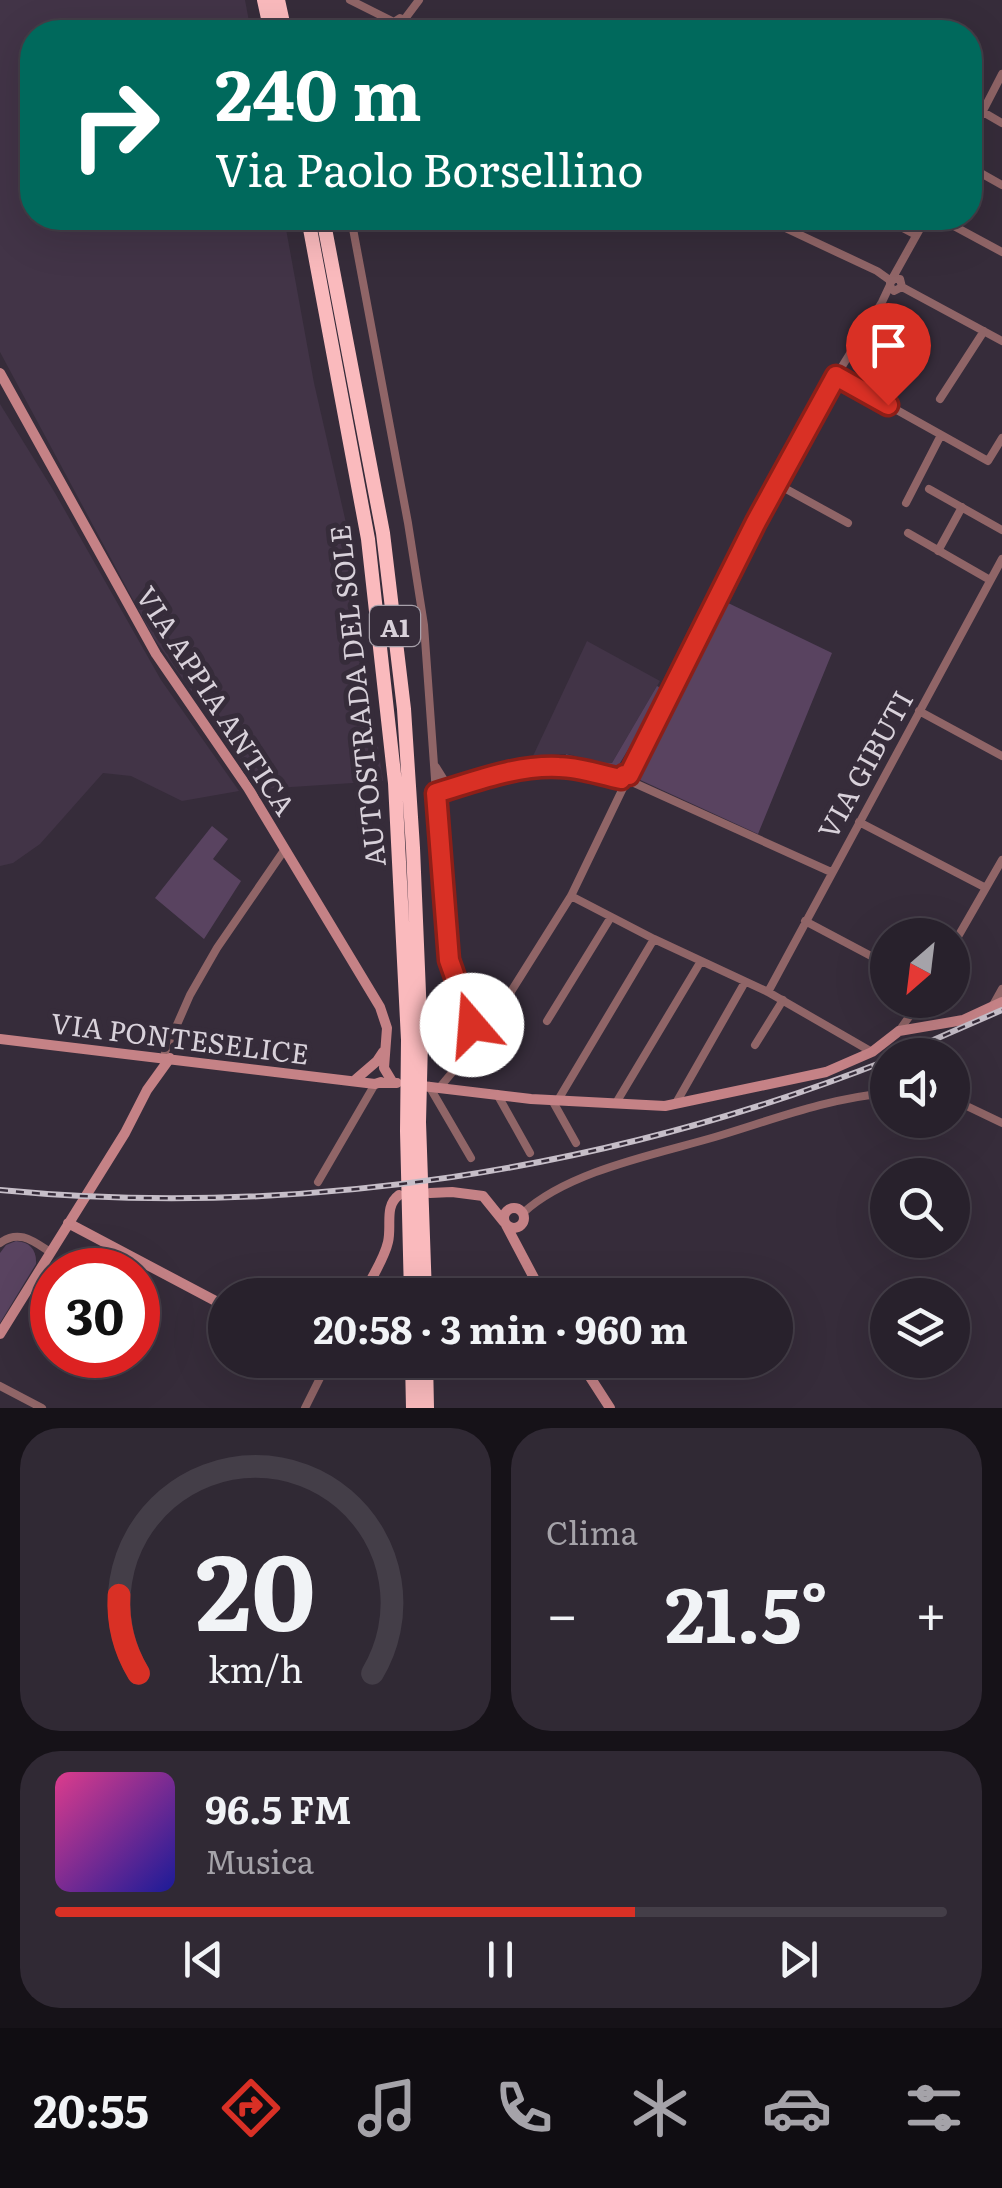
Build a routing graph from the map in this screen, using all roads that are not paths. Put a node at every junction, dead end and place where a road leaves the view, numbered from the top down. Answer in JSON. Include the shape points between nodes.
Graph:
{"nodes":[{"id":1,"x":350,"y":0,"type":"edge"},
{"id":2,"x":386,"y":20,"type":"edge"},
{"id":3,"x":1002,"y":74,"type":"edge"},
{"id":4,"x":982,"y":112,"type":"joint"},
{"id":5,"x":1002,"y":123,"type":"edge"},
{"id":6,"x":310,"y":230,"type":"edge"},
{"id":7,"x":325,"y":230,"type":"edge"},
{"id":8,"x":353,"y":230,"type":"edge"},
{"id":9,"x":790,"y":230,"type":"edge"},
{"id":10,"x":908,"y":230,"type":"edge"},
{"id":11,"x":918,"y":230,"type":"edge"},
{"id":12,"x":961,"y":230,"type":"edge"},
{"id":13,"x":916,"y":234,"type":"junction"},
{"id":14,"x":1002,"y":252,"type":"edge"},
{"id":15,"x":896,"y":284,"type":"junction"},
{"id":16,"x":984,"y":331,"type":"junction"},
{"id":17,"x":1002,"y":341,"type":"edge"},
{"id":18,"x":0,"y":373,"type":"edge"},
{"id":19,"x":836,"y":376,"type":"junction"},
{"id":20,"x":940,"y":399,"type":"dead end"},
{"id":21,"x":941,"y":435,"type":"junction"},
{"id":22,"x":1002,"y":441,"type":"edge"},
{"id":23,"x":777,"y":484,"type":"junction"},
{"id":24,"x":929,"y":489,"type":"dead end"},
{"id":25,"x":906,"y":503,"type":"dead end"},
{"id":26,"x":962,"y":507,"type":"junction"},
{"id":27,"x":848,"y":523,"type":"dead end"},
{"id":28,"x":1002,"y":530,"type":"edge"},
{"id":29,"x":908,"y":533,"type":"dead end"},
{"id":30,"x":938,"y":550,"type":"junction"},
{"id":31,"x":1002,"y":559,"type":"edge"},
{"id":32,"x":990,"y":580,"type":"junction"},
{"id":33,"x":919,"y":711,"type":"junction"},
{"id":34,"x":1002,"y":756,"type":"edge"},
{"id":35,"x":434,"y":763,"type":"junction"},
{"id":36,"x":627,"y":780,"type":"junction"},
{"id":37,"x":457,"y":787,"type":"junction"},
{"id":38,"x":436,"y":793,"type":"junction"},
{"id":39,"x":858,"y":822,"type":"junction"},
{"id":40,"x":284,"y":849,"type":"junction"},
{"id":41,"x":1002,"y":860,"type":"edge"},
{"id":42,"x":831,"y":872,"type":"junction"},
{"id":43,"x":986,"y":888,"type":"junction"},
{"id":44,"x":570,"y":896,"type":"junction"},
{"id":45,"x":611,"y":916,"type":"junction"},
{"id":46,"x":969,"y":918,"type":"edge"},
{"id":47,"x":805,"y":921,"type":"junction"},
{"id":48,"x":654,"y":939,"type":"junction"},
{"id":49,"x":870,"y":955,"type":"edge"},
{"id":50,"x":449,"y":960,"type":"junction"},
{"id":51,"x":701,"y":961,"type":"junction"},
{"id":52,"x":745,"y":982,"type":"junction"},
{"id":53,"x":1002,"y":989,"type":"edge"},
{"id":54,"x":768,"y":992,"type":"junction"},
{"id":55,"x":783,"y":1000,"type":"junction"},
{"id":56,"x":997,"y":1004,"type":"edge"},
{"id":57,"x":908,"y":1018,"type":"edge"},
{"id":58,"x":921,"y":1018,"type":"edge"},
{"id":59,"x":547,"y":1021,"type":"dead end"},
{"id":60,"x":936,"y":1026,"type":"junction"},
{"id":61,"x":899,"y":1030,"type":"junction"},
{"id":62,"x":889,"y":1038,"type":"edge"},
{"id":63,"x":0,"y":1039,"type":"edge"},
{"id":64,"x":480,"y":1039,"type":"junction"},
{"id":65,"x":414,"y":1040,"type":"junction"},
{"id":66,"x":755,"y":1045,"type":"dead end"},
{"id":67,"x":870,"y":1051,"type":"edge"},
{"id":68,"x":870,"y":1053,"type":"edge"},
{"id":69,"x":466,"y":1054,"type":"junction"},
{"id":70,"x":163,"y":1056,"type":"junction"},
{"id":71,"x":377,"y":1068,"type":"junction"},
{"id":72,"x":355,"y":1080,"type":"junction"},
{"id":73,"x":375,"y":1083,"type":"junction"},
{"id":74,"x":396,"y":1083,"type":"junction"},
{"id":75,"x":435,"y":1086,"type":"junction"},
{"id":76,"x":497,"y":1094,"type":"junction"},
{"id":77,"x":870,"y":1096,"type":"edge"},
{"id":78,"x":555,"y":1100,"type":"junction"},
{"id":79,"x":616,"y":1103,"type":"junction"},
{"id":80,"x":676,"y":1104,"type":"junction"},
{"id":81,"x":970,"y":1108,"type":"edge"},
{"id":82,"x":1002,"y":1123,"type":"edge"},
{"id":83,"x":576,"y":1143,"type":"dead end"},
{"id":84,"x":530,"y":1153,"type":"dead end"},
{"id":85,"x":471,"y":1158,"type":"dead end"},
{"id":86,"x":318,"y":1182,"type":"dead end"},
{"id":87,"x":430,"y":1192,"type":"dead end"},
{"id":88,"x":400,"y":1195,"type":"dead end"},
{"id":89,"x":80,"y":1205,"type":"junction"},
{"id":90,"x":493,"y":1206,"type":"junction"},
{"id":91,"x":511,"y":1208,"type":"junction"},
{"id":92,"x":523,"y":1213,"type":"junction"},
{"id":93,"x":417,"y":1221,"type":"junction"},
{"id":94,"x":68,"y":1223,"type":"junction"},
{"id":95,"x":505,"y":1223,"type":"junction"},
{"id":96,"x":521,"y":1226,"type":"junction"},
{"id":97,"x":96,"y":1238,"type":"junction"},
{"id":98,"x":514,"y":1240,"type":"junction"},
{"id":99,"x":0,"y":1243,"type":"edge"},
{"id":100,"x":43,"y":1248,"type":"edge"},
{"id":101,"x":52,"y":1248,"type":"edge"},
{"id":102,"x":371,"y":1278,"type":"edge"},
{"id":103,"x":412,"y":1278,"type":"edge"},
{"id":104,"x":423,"y":1278,"type":"edge"},
{"id":105,"x":534,"y":1278,"type":"edge"},
{"id":106,"x":30,"y":1285,"type":"edge"},
{"id":107,"x":208,"y":1297,"type":"edge"},
{"id":108,"x":0,"y":1334,"type":"edge"},
{"id":109,"x":320,"y":1378,"type":"edge"},
{"id":110,"x":412,"y":1378,"type":"edge"},
{"id":111,"x":427,"y":1378,"type":"edge"},
{"id":112,"x":591,"y":1378,"type":"edge"},
{"id":113,"x":0,"y":1386,"type":"edge"},
{"id":114,"x":42,"y":1408,"type":"edge"},
{"id":115,"x":305,"y":1408,"type":"edge"},
{"id":116,"x":413,"y":1408,"type":"edge"},
{"id":117,"x":428,"y":1408,"type":"edge"},
{"id":118,"x":610,"y":1408,"type":"edge"}],
"edges":[{"from":1,"to":2,"type":"street"},
{"from":3,"to":4,"type":"street"},
{"from":4,"to":5,"type":"street"},
{"from":6,"to":65,"type":"highway","name":"AUTOSTRADA DEL SOLE","number":"A1","via":[[370,558]]},
{"from":7,"to":65,"type":"highway","name":"AUTOSTRADA DEL SOLE","number":"A1","via":[[396,632],[411,800]]},
{"from":8,"to":35,"type":"street","via":[[421,608]]},
{"from":9,"to":15,"type":"street"},
{"from":10,"to":13,"type":"street"},
{"from":11,"to":13,"type":"street"},
{"from":12,"to":14,"type":"street"},
{"from":13,"to":15,"type":"street"},
{"from":15,"to":16,"type":"street"},
{"from":15,"to":19,"type":"street"},
{"from":16,"to":17,"type":"street"},
{"from":16,"to":20,"type":"street"},
{"from":18,"to":40,"type":"street","name":"VIA APPIA ANTICA","via":[[156,654]]},
{"from":19,"to":21,"type":"street"},
{"from":19,"to":23,"type":"street"},
{"from":21,"to":22,"type":"street","via":[[988,461]]},
{"from":21,"to":25,"type":"street"},
{"from":23,"to":27,"type":"street"},
{"from":23,"to":36,"type":"street"},
{"from":24,"to":26,"type":"street"},
{"from":26,"to":28,"type":"street"},
{"from":26,"to":30,"type":"street"},
{"from":29,"to":30,"type":"street"},
{"from":30,"to":32,"type":"street"},
{"from":31,"to":32,"type":"street","name":"VIA GIBUTI"},
{"from":32,"to":33,"type":"street","name":"VIA GIBUTI"},
{"from":33,"to":34,"type":"street"},
{"from":33,"to":39,"type":"street","name":"VIA GIBUTI"},
{"from":35,"to":37,"type":"street","via":[[446,783]]},
{"from":35,"to":38,"type":"street"},
{"from":36,"to":37,"type":"street","via":[[537,767]]},
{"from":36,"to":42,"type":"street"},
{"from":36,"to":44,"type":"street"},
{"from":37,"to":38,"type":"street"},
{"from":38,"to":50,"type":"street"},
{"from":39,"to":42,"type":"street","name":"VIA GIBUTI"},
{"from":39,"to":43,"type":"street"},
{"from":40,"to":70,"type":"street","via":[[217,948]]},
{"from":40,"to":71,"type":"street","name":"VIA APPIA ANTICA","via":[[380,1006],[386,1028]]},
{"from":41,"to":43,"type":"street"},
{"from":42,"to":47,"type":"street","name":"VIA GIBUTI"},
{"from":43,"to":46,"type":"street"},
{"from":44,"to":45,"type":"street"},
{"from":44,"to":64,"type":"street"},
{"from":45,"to":48,"type":"street"},
{"from":45,"to":59,"type":"street"},
{"from":47,"to":49,"type":"street"},
{"from":47,"to":54,"type":"street","name":"VIA GIBUTI"},
{"from":48,"to":51,"type":"street"},
{"from":48,"to":78,"type":"street"},
{"from":50,"to":64,"type":"street"},
{"from":50,"to":69,"type":"street"},
{"from":51,"to":52,"type":"street"},
{"from":51,"to":79,"type":"street"},
{"from":52,"to":54,"type":"street"},
{"from":52,"to":80,"type":"street"},
{"from":53,"to":56,"type":"street"},
{"from":54,"to":55,"type":"street"},
{"from":55,"to":66,"type":"street"},
{"from":55,"to":67,"type":"street"},
{"from":56,"to":60,"type":"street"},
{"from":57,"to":61,"type":"street"},
{"from":58,"to":60,"type":"street"},
{"from":60,"to":61,"type":"street"},
{"from":61,"to":62,"type":"street","name":"VIA PONTESELICE"},
{"from":63,"to":70,"type":"street","name":"VIA PONTESELICE"},
{"from":64,"to":69,"type":"street"},
{"from":65,"to":93,"type":"highway","name":"AUTOSTRADA DEL SOLE","number":"A1","via":[[406,1131]]},
{"from":68,"to":80,"type":"street","name":"VIA PONTESELICE","via":[[826,1072]]},
{"from":69,"to":75,"type":"street"},
{"from":70,"to":72,"type":"street","name":"VIA PONTESELICE"},
{"from":70,"to":89,"type":"street"},
{"from":71,"to":72,"type":"street"},
{"from":71,"to":73,"type":"street","via":[[384,1080]]},
{"from":71,"to":73,"type":"street","via":[[366,1075]]},
{"from":71,"to":74,"type":"street"},
{"from":72,"to":73,"type":"street","name":"VIA PONTESELICE"},
{"from":73,"to":74,"type":"street","name":"VIA PONTESELICE"},
{"from":73,"to":86,"type":"street"},
{"from":74,"to":75,"type":"street","name":"VIA PONTESELICE"},
{"from":75,"to":76,"type":"street","name":"VIA PONTESELICE"},
{"from":75,"to":85,"type":"street"},
{"from":76,"to":78,"type":"street","name":"VIA PONTESELICE"},
{"from":76,"to":84,"type":"street"},
{"from":77,"to":92,"type":"street","via":[[813,1107],[595,1173],[548,1193]]},
{"from":78,"to":79,"type":"street","name":"VIA PONTESELICE"},
{"from":78,"to":83,"type":"street"},
{"from":79,"to":80,"type":"street","name":"VIA PONTESELICE"},
{"from":81,"to":82,"type":"street"},
{"from":87,"to":90,"type":"street","via":[[479,1195]]},
{"from":88,"to":102,"type":"street","via":[[390,1206],[387,1246]]},
{"from":89,"to":94,"type":"street"},
{"from":89,"to":97,"type":"street"},
{"from":90,"to":91,"type":"street"},
{"from":90,"to":95,"type":"street"},
{"from":91,"to":92,"type":"street"},
{"from":91,"to":95,"type":"street"},
{"from":92,"to":96,"type":"street"},
{"from":93,"to":103,"type":"highway","name":"AUTOSTRADA DEL SOLE","number":"A1"},
{"from":93,"to":104,"type":"highway","name":"AUTOSTRADA DEL SOLE","number":"A1"},
{"from":94,"to":97,"type":"street"},
{"from":94,"to":101,"type":"street"},
{"from":95,"to":96,"type":"street"},
{"from":95,"to":98,"type":"street"},
{"from":96,"to":98,"type":"street"},
{"from":97,"to":107,"type":"street"},
{"from":98,"to":105,"type":"street"},
{"from":99,"to":100,"type":"street","via":[[23,1236]]},
{"from":106,"to":108,"type":"street"},
{"from":109,"to":115,"type":"street"},
{"from":110,"to":116,"type":"highway"},
{"from":111,"to":117,"type":"highway"},
{"from":112,"to":118,"type":"street"},
{"from":113,"to":114,"type":"street"}]}
